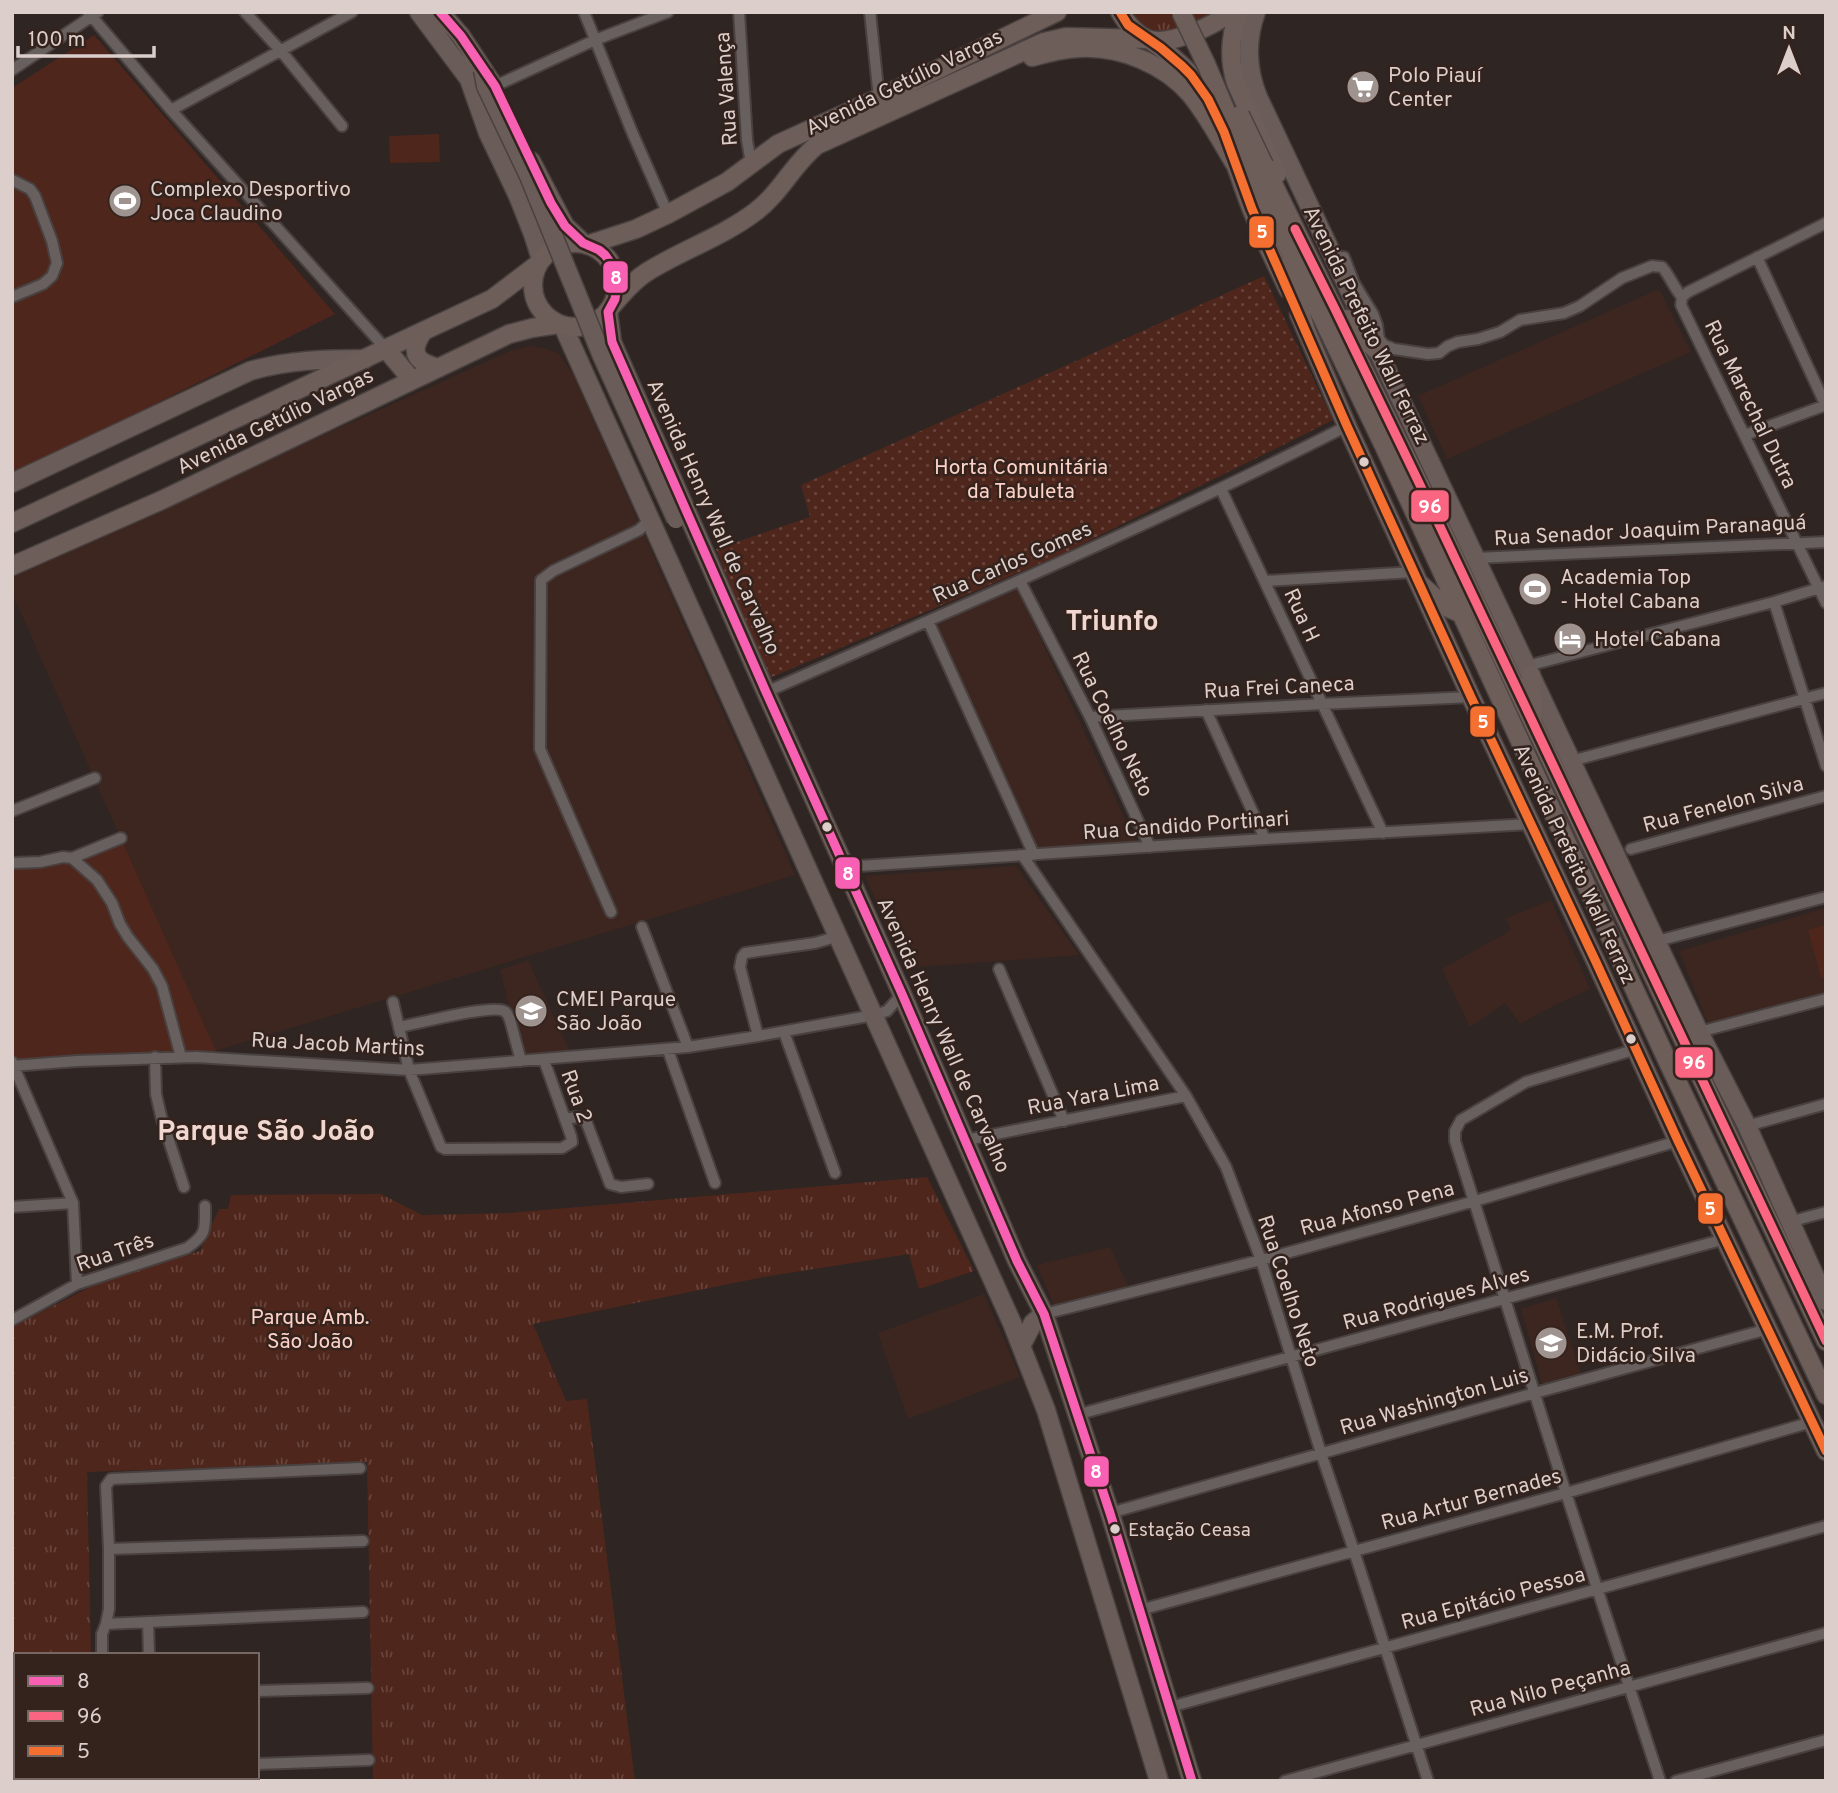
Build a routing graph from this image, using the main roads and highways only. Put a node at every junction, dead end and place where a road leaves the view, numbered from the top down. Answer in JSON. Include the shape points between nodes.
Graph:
{"nodes":[{"id":1,"x":419,"y":12,"type":"edge"},
{"id":2,"x":440,"y":12,"type":"edge"},
{"id":3,"x":1057,"y":12,"type":"edge"},
{"id":4,"x":1120,"y":12,"type":"edge"},
{"id":5,"x":1181,"y":12,"type":"edge"},
{"id":6,"x":1192,"y":12,"type":"edge"},
{"id":7,"x":1230,"y":12,"type":"edge"},
{"id":8,"x":1239,"y":12,"type":"edge"},
{"id":9,"x":1255,"y":12,"type":"edge"},
{"id":10,"x":1148,"y":39,"type":"junction"},
{"id":11,"x":978,"y":71,"type":"junction"},
{"id":12,"x":476,"y":75,"type":"junction"},
{"id":13,"x":1250,"y":166,"type":"junction"},
{"id":14,"x":1280,"y":214,"type":"junction"},
{"id":15,"x":590,"y":246,"type":"junction"},
{"id":16,"x":537,"y":268,"type":"junction"},
{"id":17,"x":1335,"y":309,"type":"junction"},
{"id":18,"x":608,"y":311,"type":"junction"},
{"id":19,"x":561,"y":325,"type":"junction"},
{"id":20,"x":1305,"y":328,"type":"junction"},
{"id":21,"x":422,"y":333,"type":"junction"},
{"id":22,"x":1378,"y":345,"type":"junction"},
{"id":23,"x":386,"y":349,"type":"junction"},
{"id":24,"x":365,"y":359,"type":"junction"},
{"id":25,"x":438,"y":368,"type":"junction"},
{"id":26,"x":412,"y":380,"type":"junction"},
{"id":27,"x":12,"y":483,"type":"edge"},
{"id":28,"x":665,"y":520,"type":"junction"},
{"id":29,"x":12,"y":523,"type":"edge"},
{"id":30,"x":704,"y":551,"type":"junction"},
{"id":31,"x":12,"y":566,"type":"edge"},
{"id":32,"x":1417,"y":578,"type":"junction"},
{"id":33,"x":1462,"y":614,"type":"junction"},
{"id":34,"x":1529,"y":671,"type":"junction"},
{"id":35,"x":1533,"y":725,"type":"junction"},
{"id":36,"x":1792,"y":1270,"type":"junction"},
{"id":37,"x":1814,"y":1278,"type":"junction"},
{"id":38,"x":1826,"y":1301,"type":"edge"},
{"id":39,"x":1044,"y":1314,"type":"junction"},
{"id":40,"x":1826,"y":1341,"type":"edge"},
{"id":41,"x":1021,"y":1346,"type":"junction"},
{"id":42,"x":1826,"y":1395,"type":"edge"},
{"id":43,"x":1826,"y":1451,"type":"edge"},
{"id":44,"x":1159,"y":1781,"type":"edge"},
{"id":45,"x":1192,"y":1781,"type":"edge"}],
"edges":[{"from":1,"to":12,"type":"main road"},
{"from":2,"to":12,"type":"main road","via":[[461,36]]},
{"from":3,"to":15,"type":"highway","name":"Avenida Getúlio Vargas","via":[[795,135],[727,182],[668,214]]},
{"from":4,"to":10,"type":"highway","via":[[1128,25]]},
{"from":5,"to":13,"type":"highway","name":"Avenida Prefeito Wall Ferraz","bridge":true},
{"from":6,"to":13,"type":"highway","name":"Avenida Prefeito Wall Ferraz","bridge":true},
{"from":7,"to":10,"type":"highway","name":"Avenida Getúlio Vargas","via":[[1198,32]]},
{"from":8,"to":14,"type":"highway","via":[[1230,42],[1232,70],[1277,171]]},
{"from":9,"to":22,"type":"main road","name":"Avenida Prefeito Wall Ferraz","via":[[1251,79]]},
{"from":10,"to":11,"type":"highway","name":"Avenida Getúlio Vargas","via":[[1054,39]]},
{"from":10,"to":13,"type":"main road","name":"Avenida Prefeito Wall Ferraz","via":[[1191,75]]},
{"from":11,"to":13,"type":"highway","via":[[1080,48],[1130,55],[1162,70],[1190,94]]},
{"from":11,"to":18,"type":"highway","name":"Avenida Getúlio Vargas","via":[[817,145],[756,211],[646,272]]},
{"from":12,"to":15,"type":"main road","via":[[495,86],[557,215]]},
{"from":12,"to":16,"type":"main road","via":[[488,133],[533,234]]},
{"from":12,"to":28,"type":"main road","via":[[477,88],[519,175]]},
{"from":13,"to":14,"type":"highway","name":"Avenida Prefeito Wall Ferraz"},
{"from":13,"to":20,"type":"main road","name":"Avenida Prefeito Wall Ferraz","via":[[1252,209]]},
{"from":14,"to":17,"type":"highway","name":"Avenida Prefeito Wall Ferraz"},
{"from":14,"to":20,"type":"highway"},
{"from":14,"to":33,"type":"highway","name":"Avenida Prefeito Wall Ferraz","via":[[1286,244]]},
{"from":15,"to":16,"type":"highway","name":"Avenida Getúlio Vargas","via":[[559,245]]},
{"from":15,"to":18,"type":"highway","name":"Avenida Henry Wall de Carvalho","via":[[610,261],[616,276],[615,299]]},
{"from":16,"to":19,"type":"highway","via":[[533,293],[538,306]]},
{"from":16,"to":21,"type":"highway","name":"Avenida Getúlio Vargas","via":[[492,299]]},
{"from":17,"to":22,"type":"highway"},
{"from":17,"to":35,"type":"highway","name":"Avenida Prefeito Wall Ferraz"},
{"from":18,"to":19,"type":"highway","name":"Avenida Getúlio Vargas","via":[[587,326]]},
{"from":18,"to":30,"type":"main road","name":"Avenida Henry Wall de Carvalho","via":[[612,342]]},
{"from":19,"to":25,"type":"highway","name":"Avenida Getúlio Vargas","via":[[509,334]]},
{"from":19,"to":28,"type":"main road"},
{"from":20,"to":32,"type":"main road","name":"Avenida Prefeito Wall Ferraz"},
{"from":21,"to":23,"type":"highway","name":"Avenida Getúlio Vargas"},
{"from":21,"to":25,"type":"highway","via":[[415,345],[417,355]]},
{"from":22,"to":34,"type":"main road","name":"Avenida Prefeito Wall Ferraz"},
{"from":23,"to":24,"type":"highway","name":"Avenida Getúlio Vargas"},
{"from":23,"to":26,"type":"highway"},
{"from":24,"to":27,"type":"main road","name":"Avenida Getúlio Vargas","via":[[300,361],[250,371]]},
{"from":24,"to":29,"type":"highway","name":"Avenida Getúlio Vargas"},
{"from":25,"to":26,"type":"highway","name":"Avenida Getúlio Vargas"},
{"from":26,"to":31,"type":"highway","name":"Avenida Getúlio Vargas"},
{"from":28,"to":30,"type":"main road"},
{"from":28,"to":41,"type":"main road","via":[[673,567]]},
{"from":30,"to":39,"type":"main road","name":"Avenida Henry Wall de Carvalho"},
{"from":32,"to":33,"type":"highway","via":[[1444,606]]},
{"from":32,"to":43,"type":"main road","name":"Avenida Prefeito Wall Ferraz"},
{"from":33,"to":42,"type":"highway","name":"Avenida Prefeito Wall Ferraz"},
{"from":34,"to":35,"type":"highway"},
{"from":34,"to":37,"type":"main road","name":"Avenida Prefeito Wall Ferraz","via":[[1747,1126]]},
{"from":35,"to":36,"type":"highway","name":"Avenida Prefeito Wall Ferraz"},
{"from":36,"to":37,"type":"highway"},
{"from":36,"to":40,"type":"highway","name":"Avenida Prefeito Wall Ferraz"},
{"from":37,"to":38,"type":"main road","name":"Avenida Prefeito Wall Ferraz"},
{"from":39,"to":41,"type":"main road","via":[[1033,1323]]},
{"from":39,"to":45,"type":"main road","name":"Avenida Henry Wall de Carvalho"},
{"from":41,"to":44,"type":"main road","via":[[1046,1410]]}]}
